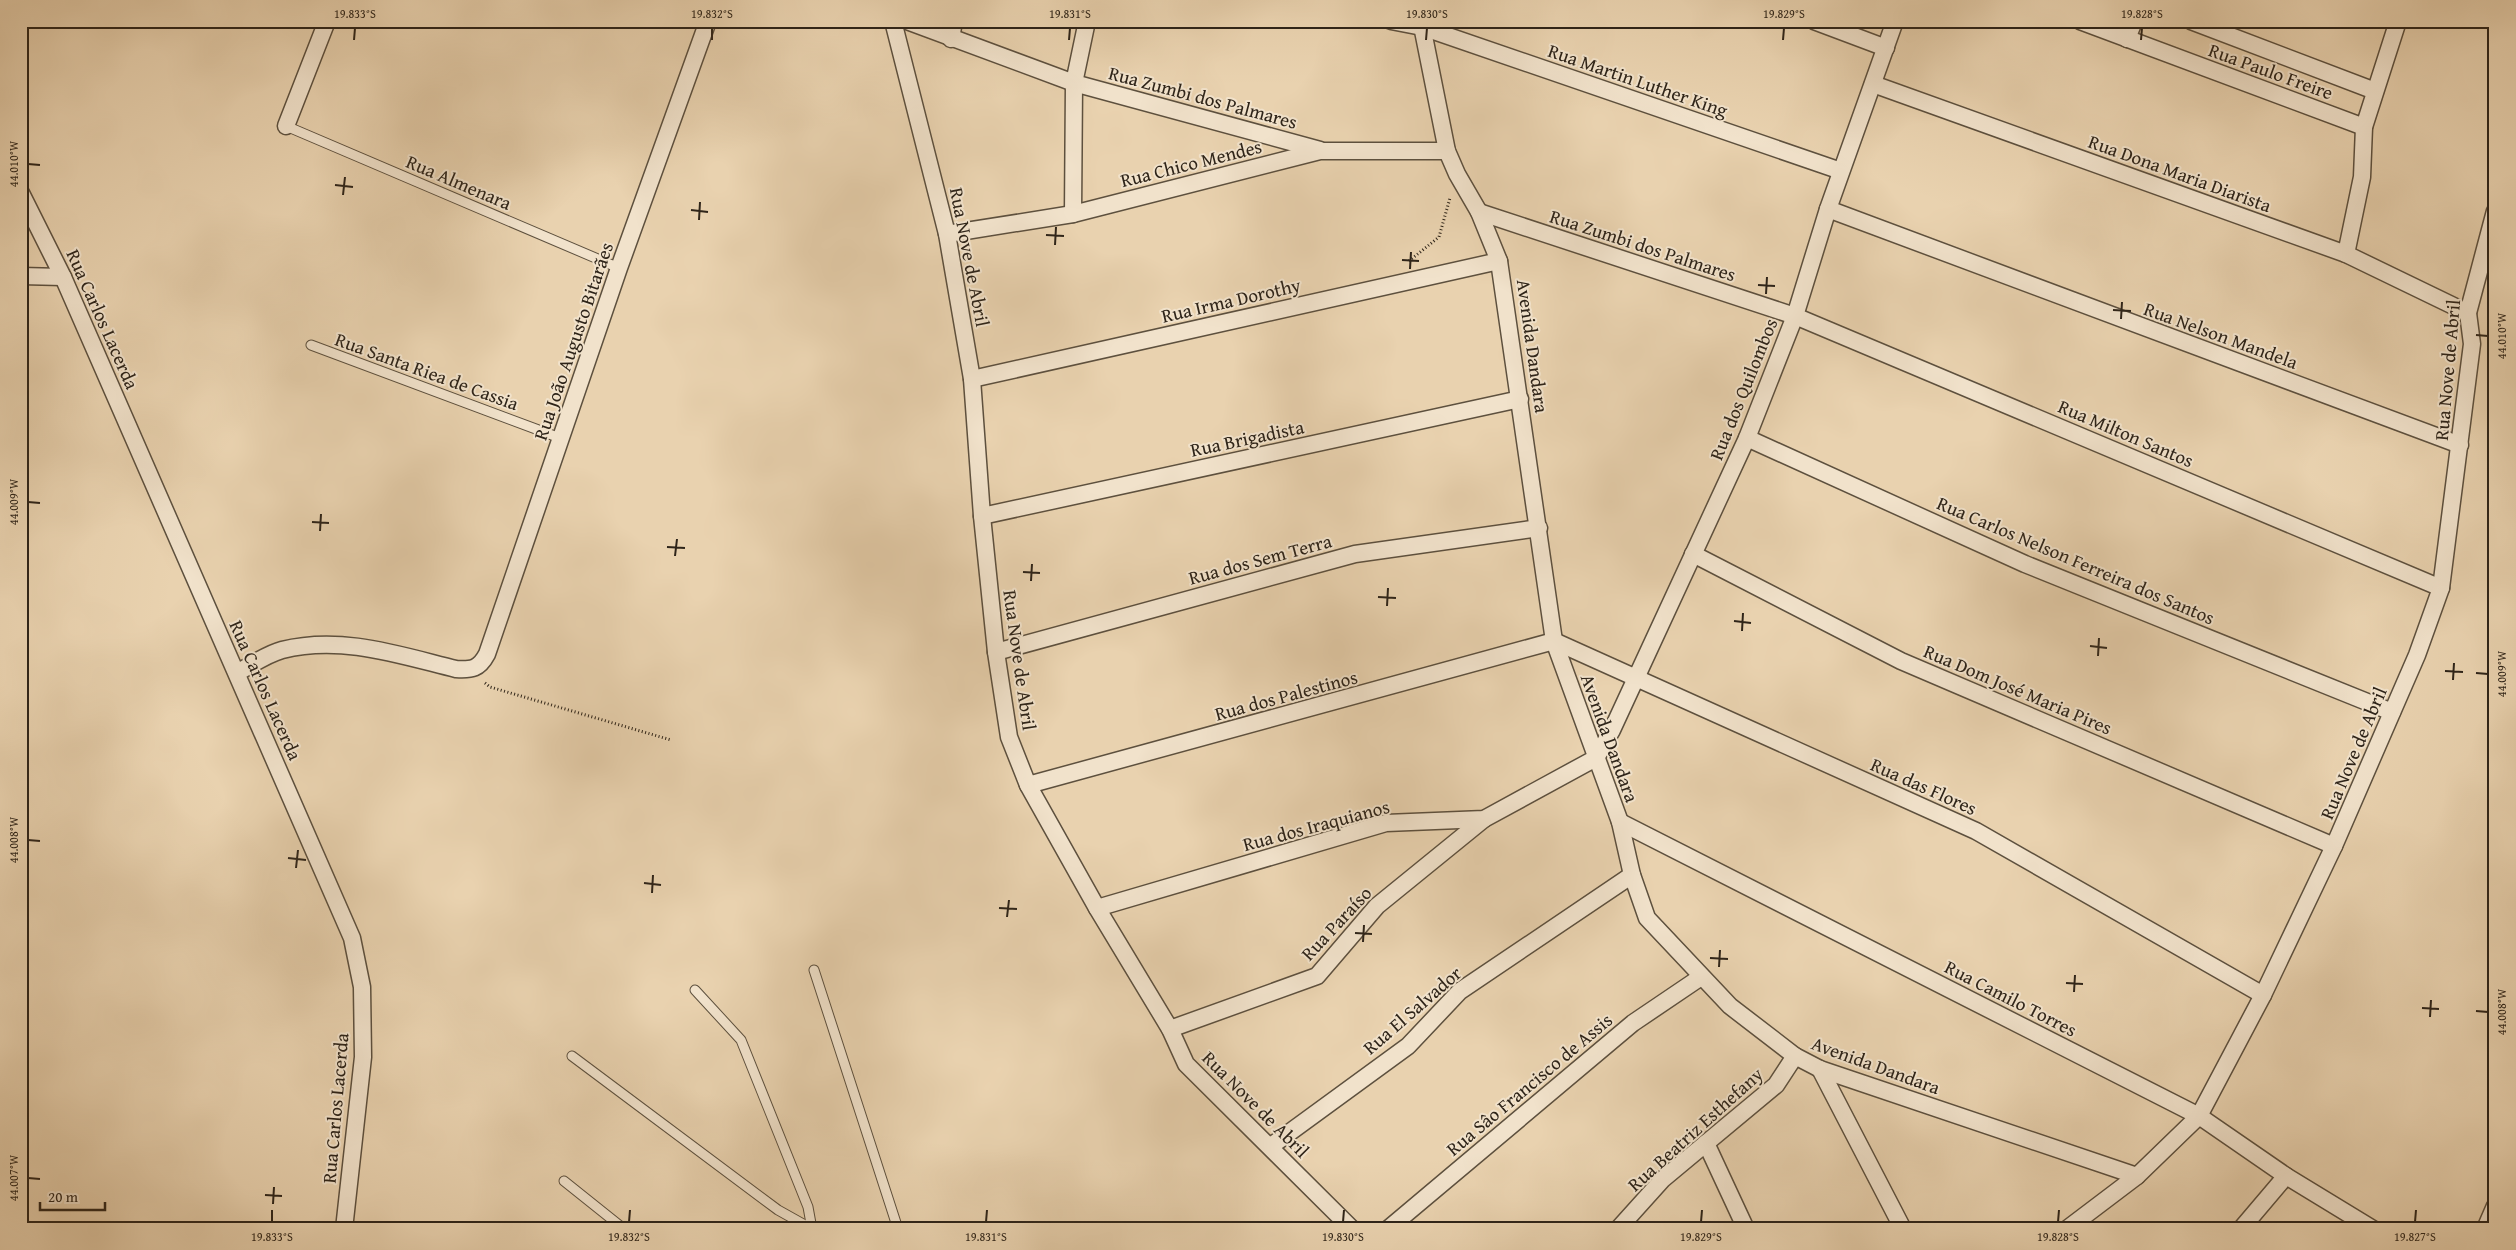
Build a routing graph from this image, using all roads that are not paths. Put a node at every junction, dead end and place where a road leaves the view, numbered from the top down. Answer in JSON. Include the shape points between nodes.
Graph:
{"nodes":[{"id":1,"x":327,"y":21,"type":"edge"},
{"id":2,"x":708,"y":21,"type":"edge"},
{"id":3,"x":894,"y":21,"type":"edge"},
{"id":4,"x":907,"y":21,"type":"edge"},
{"id":5,"x":954,"y":21,"type":"edge"},
{"id":6,"x":1087,"y":21,"type":"edge"},
{"id":7,"x":1391,"y":21,"type":"edge"},
{"id":8,"x":1814,"y":21,"type":"edge"},
{"id":9,"x":1895,"y":21,"type":"edge"},
{"id":10,"x":2080,"y":21,"type":"edge"},
{"id":11,"x":2134,"y":21,"type":"edge"},
{"id":12,"x":2191,"y":21,"type":"edge"},
{"id":13,"x":2398,"y":21,"type":"edge"},
{"id":14,"x":1421,"y":24,"type":"edge"},
{"id":15,"x":951,"y":39,"type":"junction"},
{"id":16,"x":2127,"y":39,"type":"junction"},
{"id":17,"x":1886,"y":48,"type":"junction"},
{"id":18,"x":1074,"y":83,"type":"junction"},
{"id":19,"x":1873,"y":84,"type":"junction"},
{"id":20,"x":2375,"y":91,"type":"junction"},
{"id":21,"x":286,"y":126,"type":"joint"},
{"id":22,"x":2364,"y":126,"type":"junction"},
{"id":23,"x":1320,"y":150,"type":"junction"},
{"id":24,"x":1447,"y":151,"type":"junction"},
{"id":25,"x":1841,"y":171,"type":"junction"},
{"id":26,"x":21,"y":193,"type":"edge"},
{"id":27,"x":1828,"y":209,"type":"junction"},
{"id":28,"x":2495,"y":211,"type":"edge"},
{"id":29,"x":1479,"y":212,"type":"junction"},
{"id":30,"x":1073,"y":214,"type":"junction"},
{"id":31,"x":947,"y":234,"type":"junction"},
{"id":32,"x":2346,"y":254,"type":"junction"},
{"id":33,"x":1499,"y":261,"type":"junction"},
{"id":34,"x":619,"y":268,"type":"junction"},
{"id":35,"x":21,"y":276,"type":"edge"},
{"id":36,"x":63,"y":277,"type":"junction"},
{"id":37,"x":2468,"y":313,"type":"junction"},
{"id":38,"x":1795,"y":316,"type":"junction"},
{"id":39,"x":311,"y":345,"type":"dead end"},
{"id":40,"x":972,"y":379,"type":"junction"},
{"id":41,"x":1520,"y":399,"type":"junction"},
{"id":42,"x":560,"y":438,"type":"junction"},
{"id":43,"x":1747,"y":438,"type":"junction"},
{"id":44,"x":2460,"y":445,"type":"junction"},
{"id":45,"x":982,"y":516,"type":"junction"},
{"id":46,"x":1539,"y":528,"type":"junction"},
{"id":47,"x":1693,"y":554,"type":"junction"},
{"id":48,"x":2441,"y":588,"type":"junction"},
{"id":49,"x":1554,"y":641,"type":"junction"},
{"id":50,"x":996,"y":652,"type":"junction"},
{"id":51,"x":237,"y":673,"type":"junction"},
{"id":52,"x":1635,"y":677,"type":"junction"},
{"id":53,"x":2392,"y":712,"type":"junction"},
{"id":54,"x":1596,"y":758,"type":"junction"},
{"id":55,"x":1028,"y":785,"type":"junction"},
{"id":56,"x":1484,"y":819,"type":"junction"},
{"id":57,"x":1620,"y":822,"type":"junction"},
{"id":58,"x":2334,"y":846,"type":"junction"},
{"id":59,"x":1632,"y":875,"type":"junction"},
{"id":60,"x":1097,"y":908,"type":"junction"},
{"id":61,"x":814,"y":970,"type":"dead end"},
{"id":62,"x":1701,"y":977,"type":"junction"},
{"id":63,"x":696,"y":990,"type":"dead end"},
{"id":64,"x":2263,"y":995,"type":"junction"},
{"id":65,"x":1170,"y":1029,"type":"junction"},
{"id":66,"x":572,"y":1056,"type":"dead end"},
{"id":67,"x":1794,"y":1056,"type":"junction"},
{"id":68,"x":1820,"y":1069,"type":"junction"},
{"id":69,"x":2199,"y":1116,"type":"junction"},
{"id":70,"x":1706,"y":1143,"type":"junction"},
{"id":71,"x":1270,"y":1146,"type":"junction"},
{"id":72,"x":2137,"y":1176,"type":"junction"},
{"id":73,"x":2286,"y":1176,"type":"junction"},
{"id":74,"x":564,"y":1181,"type":"dead end"},
{"id":75,"x":2495,"y":1206,"type":"edge"},
{"id":76,"x":344,"y":1229,"type":"edge"},
{"id":77,"x":624,"y":1229,"type":"edge"},
{"id":78,"x":898,"y":1229,"type":"edge"},
{"id":79,"x":1352,"y":1229,"type":"edge"},
{"id":80,"x":1388,"y":1229,"type":"edge"},
{"id":81,"x":1618,"y":1229,"type":"edge"},
{"id":82,"x":1746,"y":1229,"type":"edge"},
{"id":83,"x":1902,"y":1229,"type":"edge"},
{"id":84,"x":2067,"y":1229,"type":"edge"},
{"id":85,"x":2241,"y":1229,"type":"edge"},
{"id":86,"x":2373,"y":1229,"type":"edge"},
{"id":87,"x":2485,"y":1229,"type":"edge"}],
"edges":[{"from":1,"to":21,"type":"street"},
{"from":2,"to":34,"type":"street","name":"Rua João Augusto Bitarães"},
{"from":3,"to":31,"type":"street","name":"Rua Nove de Abril"},
{"from":4,"to":15,"type":"street","name":"Rua Zumbi dos Palmares"},
{"from":5,"to":15,"type":"street"},
{"from":6,"to":18,"type":"street"},
{"from":7,"to":14,"type":"street","name":"Rua Martin Luther King"},
{"from":8,"to":17,"type":"street"},
{"from":9,"to":17,"type":"street","name":"Rua dos Quilombos"},
{"from":10,"to":16,"type":"street","name":"Rua Paulo Freire"},
{"from":11,"to":16,"type":"street"},
{"from":12,"to":20,"type":"street","name":"Rua Paulo Freire"},
{"from":13,"to":20,"type":"street"},
{"from":14,"to":24,"type":"street","name":"Avenida Dandara"},
{"from":14,"to":25,"type":"street","name":"Rua Martin Luther King"},
{"from":15,"to":18,"type":"street","name":"Rua Zumbi dos Palmares"},
{"from":16,"to":22,"type":"street","name":"Rua Paulo Freire"},
{"from":17,"to":19,"type":"street","name":"Rua dos Quilombos"},
{"from":18,"to":23,"type":"street","name":"Rua Zumbi dos Palmares"},
{"from":18,"to":30,"type":"street"},
{"from":19,"to":25,"type":"street","name":"Rua dos Quilombos"},
{"from":19,"to":32,"type":"street","name":"Rua Dona Maria Diarista"},
{"from":20,"to":22,"type":"street"},
{"from":21,"to":34,"type":"lane","name":"Rua Almenara"},
{"from":22,"to":32,"type":"street","via":[[2362,178]]},
{"from":23,"to":24,"type":"street","name":"Rua Chico Mendes"},
{"from":23,"to":30,"type":"street","name":"Rua Chico Mendes"},
{"from":24,"to":29,"type":"street","name":"Avenida Dandara"},
{"from":25,"to":27,"type":"street","name":"Rua dos Quilombos"},
{"from":26,"to":36,"type":"street","name":"Rua Carlos Lacerda"},
{"from":27,"to":38,"type":"street","name":"Rua dos Quilombos"},
{"from":27,"to":44,"type":"street","name":"Rua Nelson Mandela"},
{"from":28,"to":37,"type":"street","name":"Rua Nove de Abril"},
{"from":29,"to":33,"type":"street","name":"Avenida Dandara"},
{"from":29,"to":38,"type":"street","name":"Rua Zumbi dos Palmares"},
{"from":30,"to":31,"type":"street","name":"Rua Chico Mendes"},
{"from":31,"to":40,"type":"street","name":"Rua Nove de Abril"},
{"from":32,"to":37,"type":"street","name":"Rua Dona Maria Diarista"},
{"from":33,"to":40,"type":"street","name":"Rua Irma Dorothy"},
{"from":33,"to":41,"type":"street","name":"Avenida Dandara"},
{"from":34,"to":42,"type":"street","name":"Rua João Augusto Bitarães"},
{"from":35,"to":36,"type":"street"},
{"from":36,"to":51,"type":"street","name":"Rua Carlos Lacerda"},
{"from":37,"to":44,"type":"street","name":"Rua Nove de Abril","via":[[2472,344]]},
{"from":38,"to":43,"type":"street","name":"Rua dos Quilombos"},
{"from":38,"to":48,"type":"street","name":"Rua Milton Santos"},
{"from":39,"to":42,"type":"lane","name":"Rua Santa Riea de Cassia"},
{"from":40,"to":45,"type":"street","name":"Rua Nove de Abril"},
{"from":41,"to":45,"type":"street","name":"Rua Brigadista"},
{"from":41,"to":46,"type":"street","name":"Avenida Dandara"},
{"from":42,"to":51,"type":"street","name":"Rua João Augusto Bitarães","via":[[481,665],[472,670],[456,669],[361,646],[323,644],[280,650]]},
{"from":43,"to":47,"type":"street","name":"Rua dos Quilombos"},
{"from":43,"to":53,"type":"street","name":"Rua Carlos Nelson Ferreira dos Santos","via":[[2026,564]]},
{"from":44,"to":48,"type":"street","name":"Rua Nove de Abril"},
{"from":45,"to":50,"type":"street","name":"Rua Nove de Abril"},
{"from":46,"to":49,"type":"street","name":"Avenida Dandara"},
{"from":46,"to":50,"type":"street","name":"Rua dos Sem Terra","via":[[1355,554]]},
{"from":47,"to":52,"type":"street","name":"Rua dos Quilombos"},
{"from":47,"to":58,"type":"street","name":"Rua Dom José Maria Pires","via":[[1901,661]]},
{"from":48,"to":53,"type":"street","name":"Rua Nove de Abril"},
{"from":49,"to":52,"type":"street","name":"Rua das Flores"},
{"from":49,"to":54,"type":"street","name":"Avenida Dandara"},
{"from":49,"to":55,"type":"street","name":"Rua dos Palestinos"},
{"from":50,"to":55,"type":"street","name":"Rua Nove de Abril","via":[[1009,737]]},
{"from":51,"to":76,"type":"street","name":"Rua Carlos Lacerda","via":[[352,938],[362,987],[364,1058]]},
{"from":52,"to":54,"type":"street","name":"Rua dos Quilombos"},
{"from":52,"to":64,"type":"street","name":"Rua das Flores","via":[[1976,831]]},
{"from":53,"to":58,"type":"street","name":"Rua Nove de Abril"},
{"from":54,"to":56,"type":"street","name":"Rua dos Iraquianos"},
{"from":54,"to":57,"type":"street","name":"Avenida Dandara"},
{"from":55,"to":60,"type":"street","name":"Rua Nove de Abril"},
{"from":56,"to":60,"type":"street","name":"Rua dos Iraquianos","via":[[1386,823]]},
{"from":56,"to":65,"type":"street","name":"Rua Paraíso","via":[[1377,906],[1317,976]]},
{"from":57,"to":59,"type":"street","name":"Avenida Dandara"},
{"from":57,"to":69,"type":"street","name":"Rua Camilo Torres"},
{"from":58,"to":64,"type":"street","name":"Rua Nove de Abril"},
{"from":59,"to":62,"type":"street","name":"Avenida Dandara","via":[[1647,918]]},
{"from":59,"to":71,"type":"street","name":"Rua El Salvador","via":[[1460,992],[1408,1046]]},
{"from":60,"to":65,"type":"street","name":"Rua Nove de Abril"},
{"from":61,"to":78,"type":"lane"},
{"from":62,"to":67,"type":"street","name":"Avenida Dandara","via":[[1730,1006]]},
{"from":62,"to":80,"type":"street","name":"Rua Sâo Francisco de Assis","via":[[1632,1023]]},
{"from":63,"to":66,"type":"lane","via":[[740,1040],[808,1206],[812,1229],[778,1210]]},
{"from":64,"to":69,"type":"street","name":"Rua Nove de Abril"},
{"from":65,"to":71,"type":"street","name":"Rua Nove de Abril","via":[[1186,1064]]},
{"from":67,"to":68,"type":"street","name":"Avenida Dandara"},
{"from":67,"to":70,"type":"street","name":"Rua Beatriz Esthefany","via":[[1776,1085]]},
{"from":68,"to":72,"type":"street","name":"Avenida Dandara"},
{"from":68,"to":83,"type":"street"},
{"from":69,"to":72,"type":"street","name":"Rua Nove de Abril"},
{"from":69,"to":73,"type":"street","name":"Rua Camilo Torres"},
{"from":70,"to":81,"type":"street","name":"Rua Beatriz Esthefany","via":[[1663,1179]]},
{"from":70,"to":82,"type":"street"},
{"from":71,"to":79,"type":"street","name":"Rua Nove de Abril"},
{"from":72,"to":84,"type":"street","name":"Rua Nove de Abril"},
{"from":73,"to":85,"type":"street"},
{"from":73,"to":86,"type":"street","name":"Rua Camilo Torres"},
{"from":74,"to":77,"type":"lane"},
{"from":75,"to":87,"type":"street"}]}
